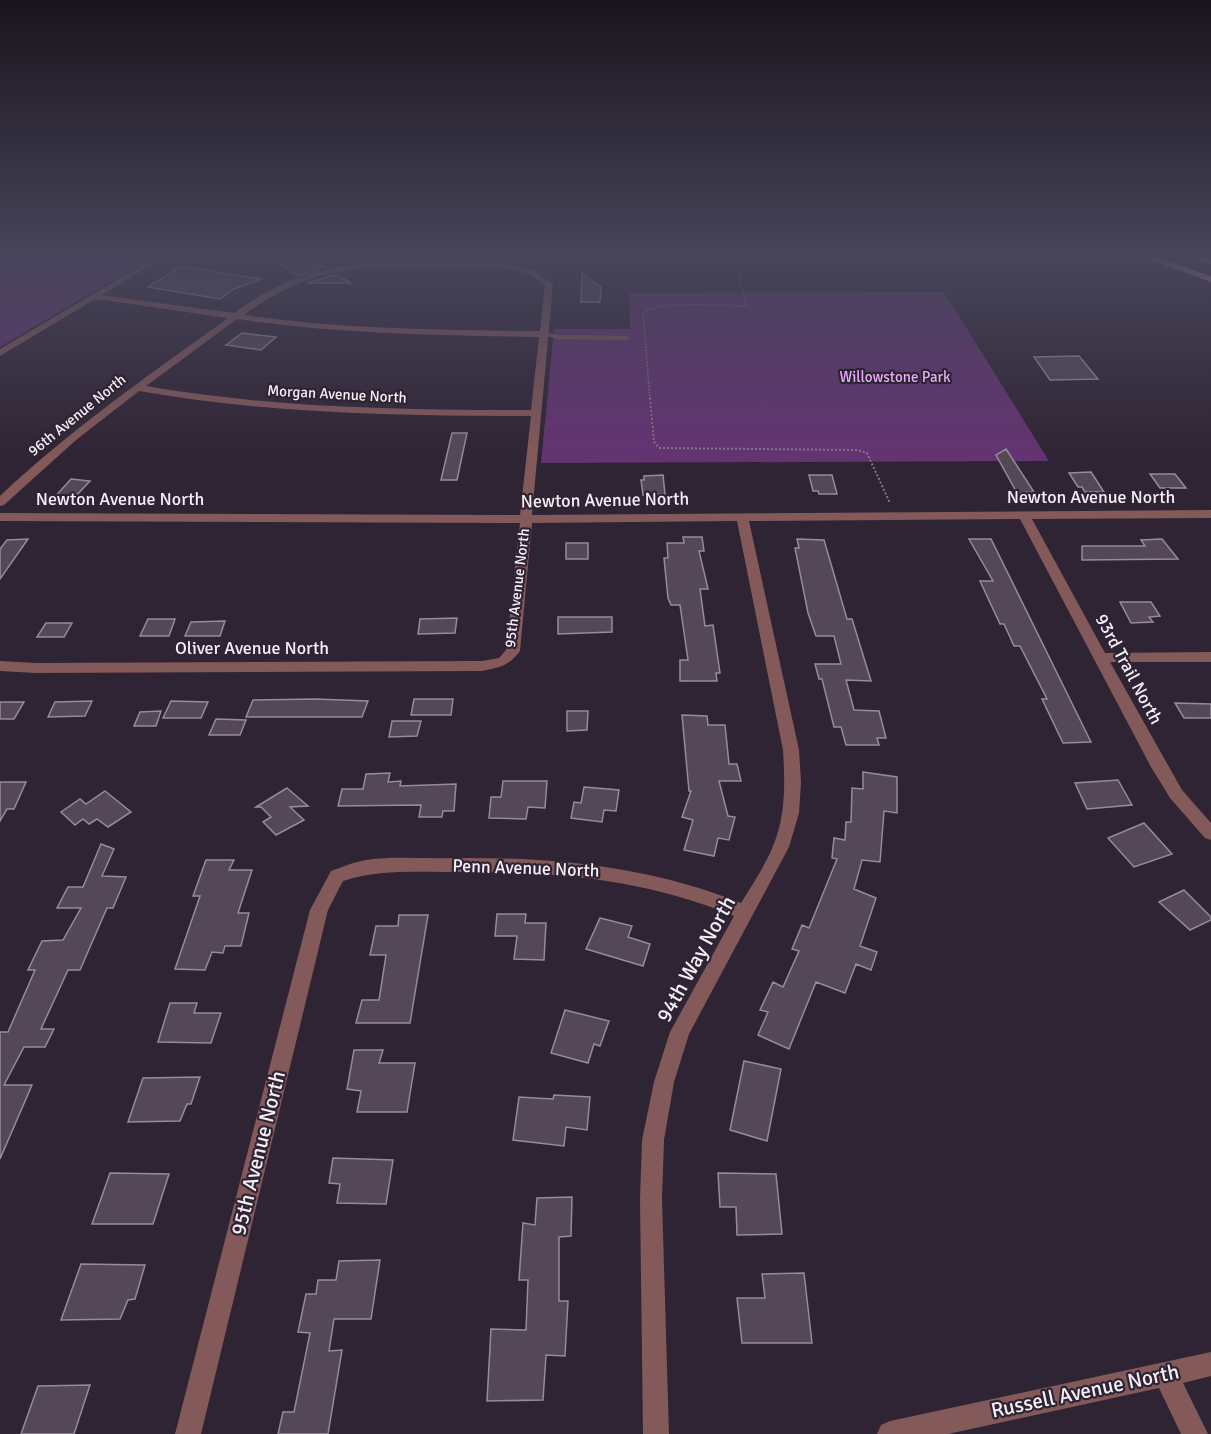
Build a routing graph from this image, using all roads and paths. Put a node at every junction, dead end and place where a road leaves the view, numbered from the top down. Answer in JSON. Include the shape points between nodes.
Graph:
{"nodes":[{"id":1,"x":49,"y":324,"type":"edge"},
{"id":2,"x":225,"y":324,"type":"edge"},
{"id":3,"x":290,"y":324,"type":"edge"},
{"id":4,"x":546,"y":324,"type":"edge"},
{"id":5,"x":644,"y":324,"type":"edge"},
{"id":6,"x":545,"y":334,"type":"junction"},
{"id":7,"x":626,"y":338,"type":"dead end"},
{"id":8,"x":0,"y":353,"type":"edge"},
{"id":9,"x":136,"y":387,"type":"junction"},
{"id":10,"x":538,"y":413,"type":"junction"},
{"id":11,"x":0,"y":502,"type":"edge"},
{"id":12,"x":1211,"y":514,"type":"edge"},
{"id":13,"x":1024,"y":515,"type":"junction"},
{"id":14,"x":742,"y":516,"type":"junction"},
{"id":15,"x":895,"y":516,"type":"junction"},
{"id":16,"x":0,"y":517,"type":"edge"},
{"id":17,"x":525,"y":519,"type":"junction"},
{"id":18,"x":1211,"y":657,"type":"edge"},
{"id":19,"x":1102,"y":658,"type":"junction"},
{"id":20,"x":504,"y":662,"type":"joint"},
{"id":21,"x":0,"y":666,"type":"edge"},
{"id":22,"x":1211,"y":834,"type":"edge"},
{"id":23,"x":337,"y":876,"type":"joint"},
{"id":24,"x":747,"y":913,"type":"junction"},
{"id":25,"x":1211,"y":1364,"type":"edge"},
{"id":26,"x":1165,"y":1374,"type":"junction"},
{"id":27,"x":188,"y":1434,"type":"edge"},
{"id":28,"x":657,"y":1434,"type":"edge"},
{"id":29,"x":890,"y":1434,"type":"edge"},
{"id":30,"x":1195,"y":1434,"type":"edge"}],
"edges":[{"from":1,"to":8,"type":"street"},
{"from":2,"to":9,"type":"street","name":"96th Avenue North"},
{"from":3,"to":6,"type":"street","via":[[358,330]]},
{"from":4,"to":6,"type":"street","name":"96th Avenue North"},
{"from":5,"to":15,"type":"path","via":[[654,442],[658,448],[858,450],[867,453]]},
{"from":6,"to":7,"type":"lane"},
{"from":6,"to":10,"type":"street","name":"95th Avenue North"},
{"from":9,"to":10,"type":"street","name":"Morgan Avenue North","via":[[262,406],[319,410]]},
{"from":9,"to":11,"type":"street","name":"96th Avenue North","via":[[76,432]]},
{"from":10,"to":17,"type":"street","name":"95th Avenue North"},
{"from":12,"to":13,"type":"street","name":"Newton Avenue North"},
{"from":13,"to":15,"type":"street","name":"Newton Avenue North"},
{"from":13,"to":19,"type":"street","name":"93rd Trail North"},
{"from":14,"to":15,"type":"street","name":"Newton Avenue North"},
{"from":14,"to":17,"type":"street","name":"Newton Avenue North"},
{"from":14,"to":24,"type":"street","name":"94th Way North","via":[[791,750],[793,782],[781,847]]},
{"from":16,"to":17,"type":"street","name":"Newton Avenue North"},
{"from":17,"to":20,"type":"street","name":"95th Avenue North","via":[[513,651]]},
{"from":18,"to":19,"type":"street"},
{"from":19,"to":22,"type":"street","name":"93rd Trail North","via":[[1176,794]]},
{"from":20,"to":21,"type":"street","name":"Oliver Avenue North","via":[[470,666]]},
{"from":23,"to":24,"type":"street","name":"Penn Avenue North","via":[[382,866],[567,866],[669,884]]},
{"from":23,"to":27,"type":"street","name":"95th Avenue North","via":[[319,910]]},
{"from":24,"to":28,"type":"street","name":"94th Way North","via":[[680,1032],[664,1082],[653,1140]]},
{"from":25,"to":26,"type":"street","name":"Russell Avenue North"},
{"from":26,"to":29,"type":"street","name":"Russell Avenue North"},
{"from":26,"to":30,"type":"street"}]}
